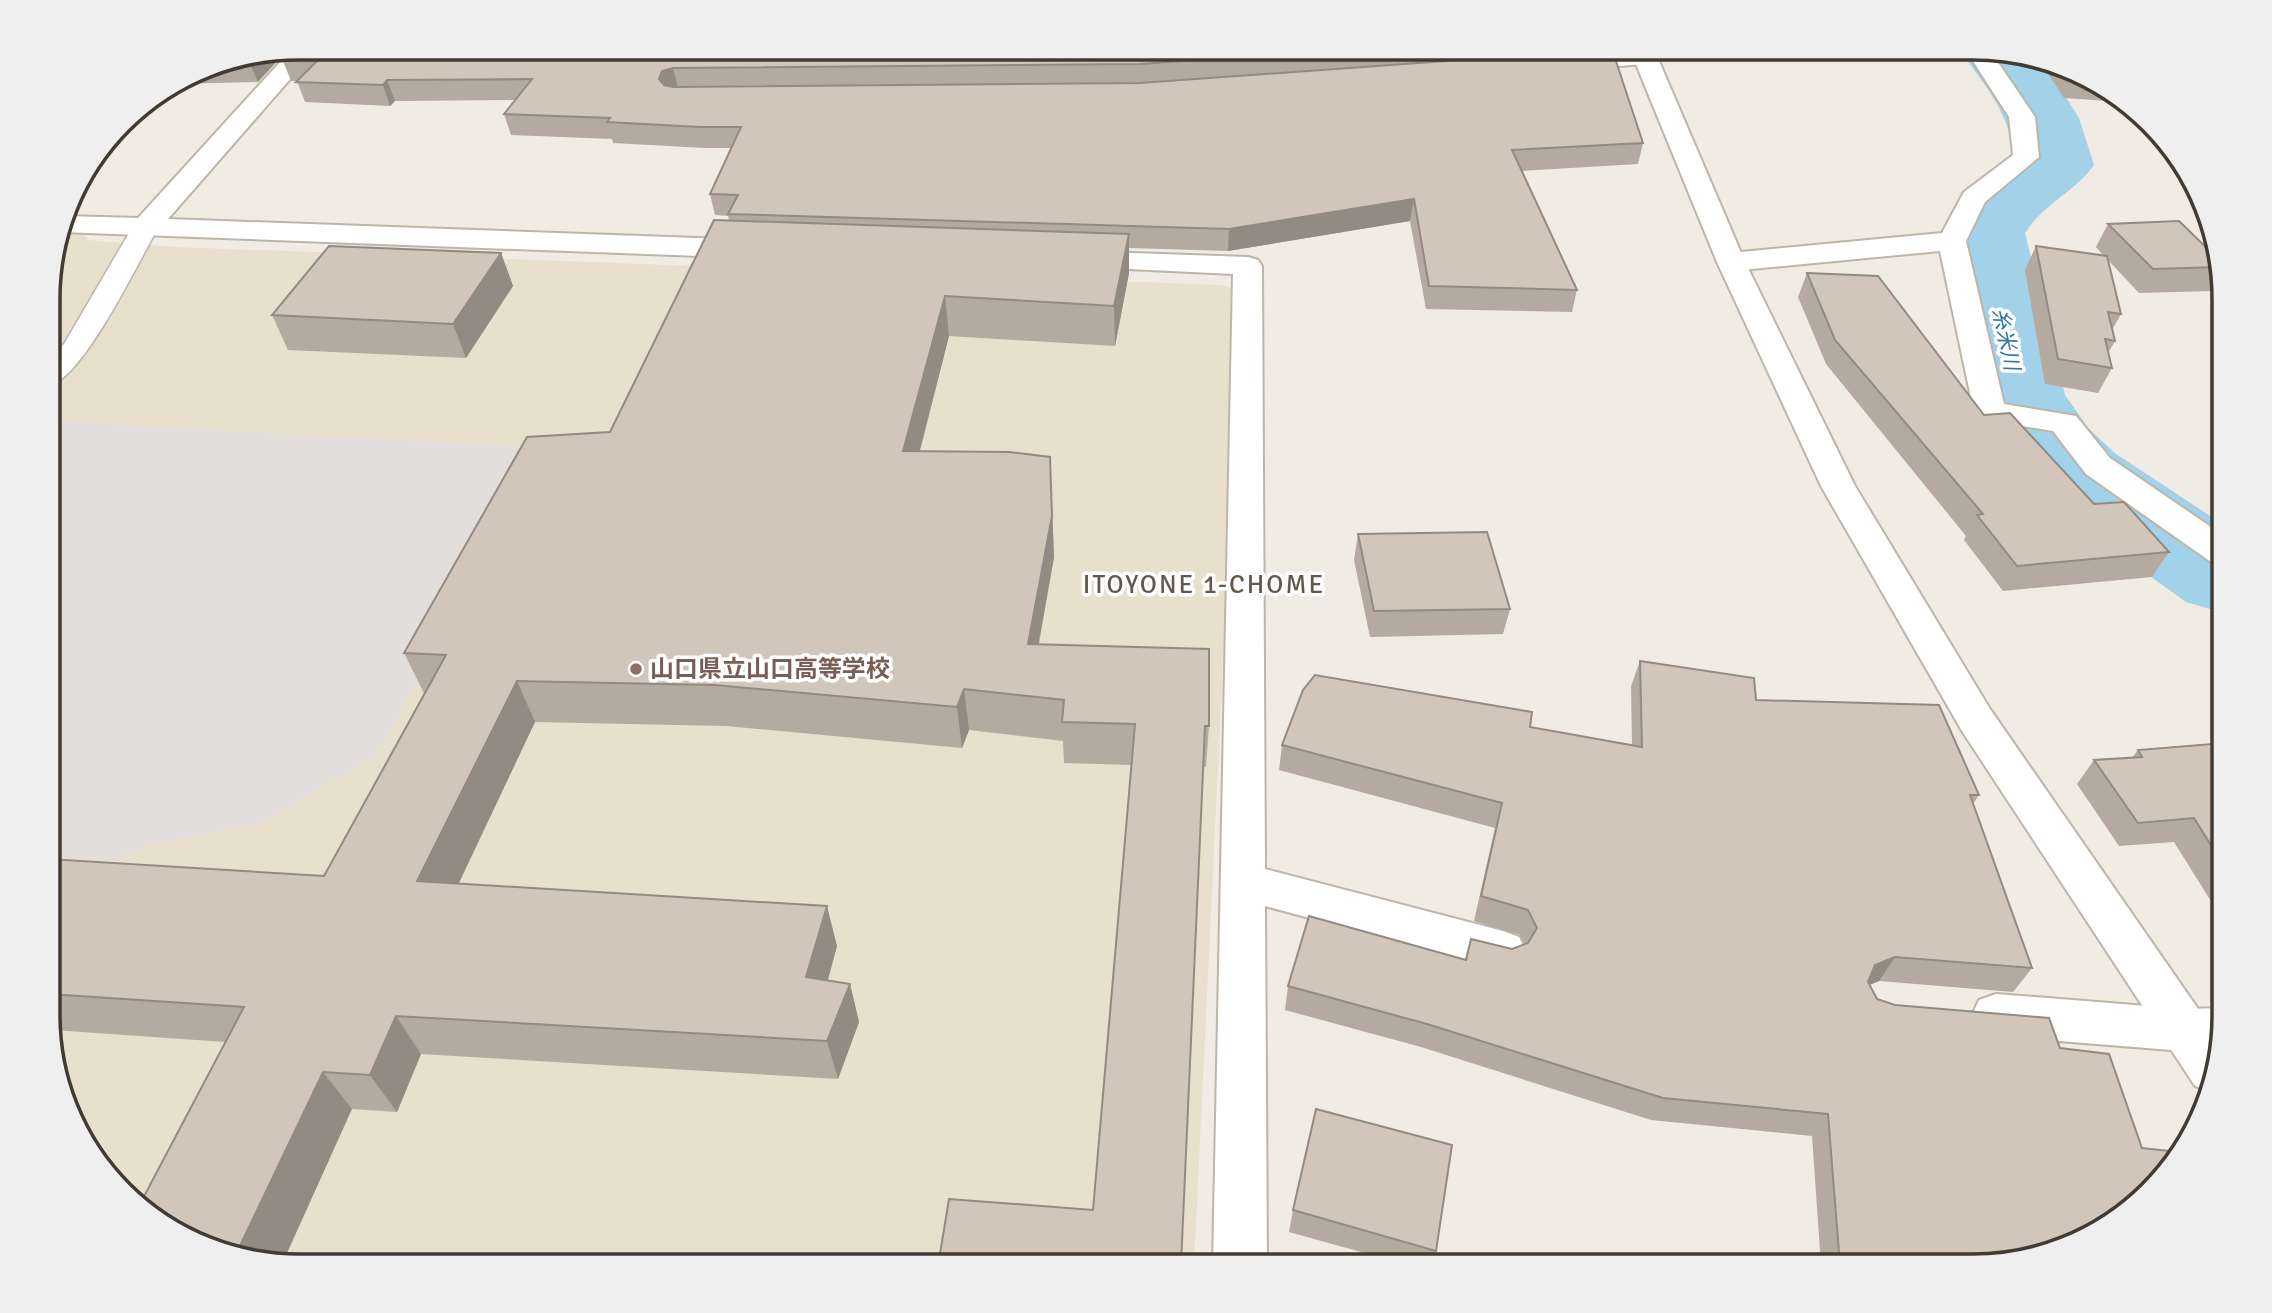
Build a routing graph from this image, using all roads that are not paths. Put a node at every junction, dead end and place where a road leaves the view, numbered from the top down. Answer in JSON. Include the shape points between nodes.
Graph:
{"nodes":[{"id":1,"x":294,"y":60,"type":"edge"},
{"id":2,"x":1586,"y":60,"type":"edge"},
{"id":3,"x":1647,"y":60,"type":"edge"},
{"id":4,"x":1985,"y":61,"type":"edge"},
{"id":5,"x":1537,"y":66,"type":"edge"},
{"id":6,"x":71,"y":224,"type":"edge"},
{"id":7,"x":145,"y":228,"type":"junction"},
{"id":8,"x":1952,"y":241,"type":"junction"},
{"id":9,"x":775,"y":250,"type":"edge"},
{"id":10,"x":1054,"y":260,"type":"edge"},
{"id":11,"x":1731,"y":262,"type":"junction"},
{"id":12,"x":60,"y":365,"type":"edge"},
{"id":13,"x":2212,"y":545,"type":"edge"},
{"id":14,"x":1245,"y":881,"type":"junction"},
{"id":15,"x":1503,"y":951,"type":"edge"},
{"id":16,"x":1948,"y":1011,"type":"edge"},
{"id":17,"x":2204,"y":1030,"type":"edge"},
{"id":18,"x":2209,"y":1054,"type":"edge"},
{"id":19,"x":1240,"y":1253,"type":"edge"}],
"edges":[{"from":1,"to":7,"type":"street"},
{"from":2,"to":5,"type":"street"},
{"from":3,"to":11,"type":"street"},
{"from":4,"to":8,"type":"street","via":[[2022,117],[2026,157],[1974,198]]},
{"from":6,"to":7,"type":"street"},
{"from":7,"to":9,"type":"street"},
{"from":7,"to":12,"type":"lane","via":[[76,348]]},
{"from":8,"to":11,"type":"street"},
{"from":8,"to":13,"type":"street","via":[[1990,412],[2064,423],[2098,466]]},
{"from":10,"to":14,"type":"street","via":[[1248,266]]},
{"from":11,"to":17,"type":"street","via":[[1838,486],[1976,720]]},
{"from":14,"to":15,"type":"street"},
{"from":14,"to":19,"type":"street"},
{"from":16,"to":17,"type":"street"},
{"from":17,"to":18,"type":"street"}]}
